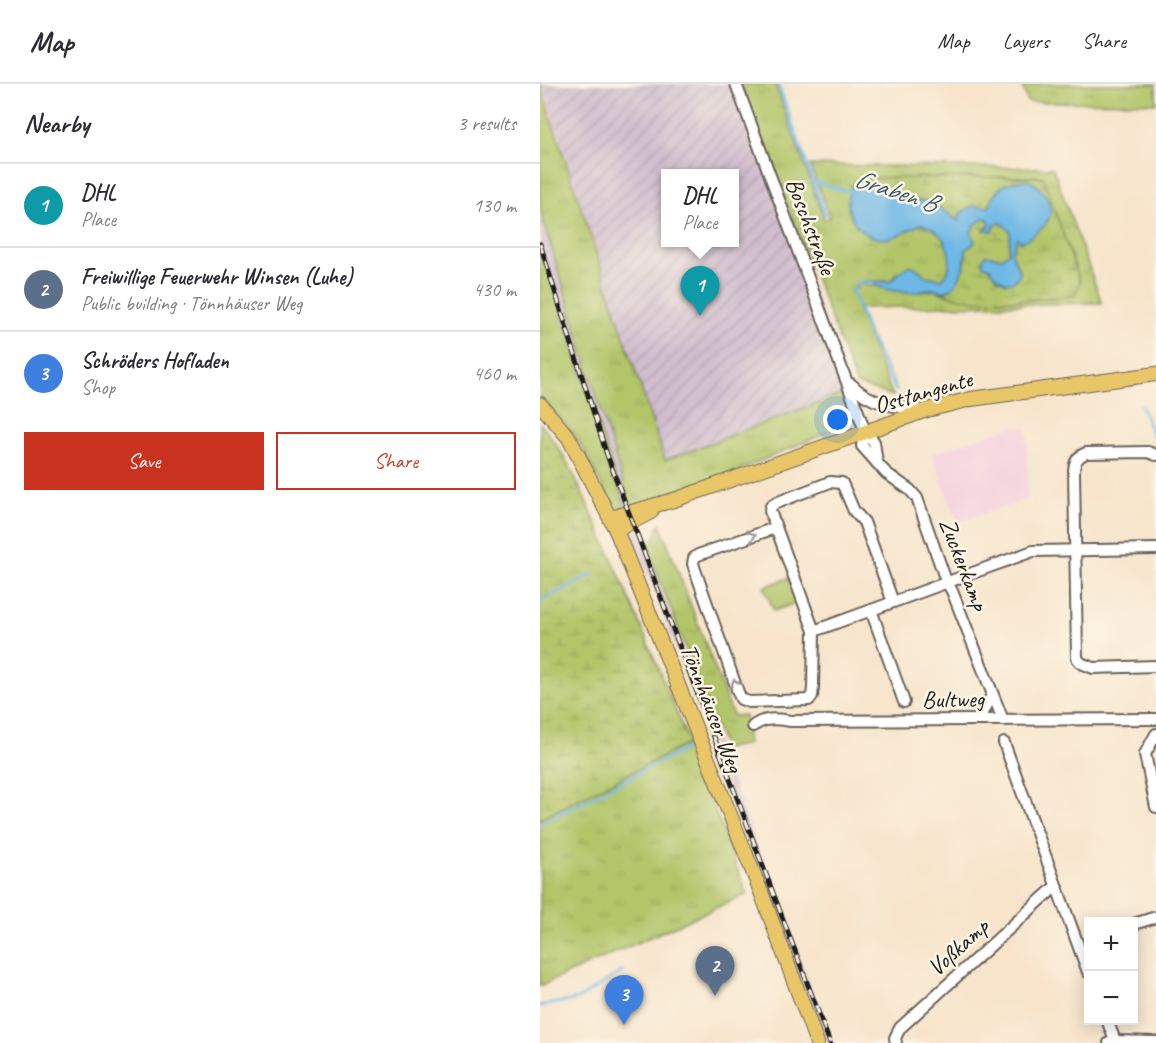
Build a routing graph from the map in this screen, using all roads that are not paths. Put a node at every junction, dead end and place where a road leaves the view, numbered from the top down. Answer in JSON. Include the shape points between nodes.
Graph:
{"nodes":[{"id":1,"x":736,"y":84,"type":"edge"},
{"id":2,"x":1156,"y":374,"type":"edge"},
{"id":3,"x":848,"y":382,"type":"junction"},
{"id":4,"x":540,"y":404,"type":"edge"},
{"id":5,"x":927,"y":410,"type":"junction"},
{"id":6,"x":865,"y":431,"type":"junction"},
{"id":7,"x":1156,"y":455,"type":"edge"},
{"id":8,"x":614,"y":524,"type":"junction"},
{"id":9,"x":775,"y":528,"type":"junction"},
{"id":10,"x":1156,"y":549,"type":"edge"},
{"id":11,"x":1076,"y":550,"type":"junction"},
{"id":12,"x":946,"y":581,"type":"junction"},
{"id":13,"x":892,"y":602,"type":"junction"},
{"id":14,"x":871,"y":610,"type":"junction"},
{"id":15,"x":814,"y":631,"type":"junction"},
{"id":16,"x":1156,"y":666,"type":"edge"},
{"id":17,"x":992,"y":695,"type":"junction"},
{"id":18,"x":904,"y":702,"type":"dead end"},
{"id":19,"x":977,"y":719,"type":"junction"},
{"id":20,"x":1156,"y":719,"type":"edge"},
{"id":21,"x":1003,"y":720,"type":"junction"},
{"id":22,"x":753,"y":726,"type":"dead end"},
{"id":23,"x":1156,"y":734,"type":"edge"},
{"id":24,"x":1004,"y":743,"type":"dead end"},
{"id":25,"x":1156,"y":807,"type":"edge"},
{"id":26,"x":1056,"y":886,"type":"junction"},
{"id":27,"x":1156,"y":917,"type":"edge"},
{"id":28,"x":1138,"y":923,"type":"edge"},
{"id":29,"x":1083,"y":943,"type":"edge"},
{"id":30,"x":1089,"y":971,"type":"edge"},
{"id":31,"x":1108,"y":1025,"type":"edge"},
{"id":32,"x":1113,"y":1042,"type":"edge"},
{"id":33,"x":1156,"y":1042,"type":"edge"},
{"id":34,"x":817,"y":1043,"type":"edge"},
{"id":35,"x":896,"y":1043,"type":"edge"}],
"edges":[{"from":1,"to":3,"type":"street","name":"Boschstraße"},
{"from":2,"to":5,"type":"main road","name":"Osttangente","via":[[970,399]]},
{"from":3,"to":5,"type":"street","via":[[870,400]]},
{"from":3,"to":6,"type":"street","name":"Boschstraße"},
{"from":4,"to":8,"type":"main road","name":"Tönnhäuser Weg","via":[[569,438]]},
{"from":5,"to":6,"type":"main road","name":"Osttangente"},
{"from":6,"to":8,"type":"main road","name":"Osttangente"},
{"from":6,"to":12,"type":"street","name":"Zuckerkamp","via":[[874,442],[877,463],[917,498]]},
{"from":7,"to":11,"type":"street","via":[[1148,452],[1080,456],[1074,470]]},
{"from":8,"to":34,"type":"main road","name":"Tönnhäuser Weg"},
{"from":9,"to":13,"type":"street","via":[[771,506],[830,482],[842,483],[854,512],[864,522]]},
{"from":9,"to":15,"type":"street"},
{"from":15,"to":9,"type":"street","one_way":true,"via":[[813,688],[809,700],[741,699],[694,558]]},
{"from":10,"to":11,"type":"street"},
{"from":11,"to":12,"type":"street","via":[[1033,551]]},
{"from":11,"to":16,"type":"street","via":[[1077,658],[1093,668]]},
{"from":12,"to":13,"type":"street"},
{"from":12,"to":17,"type":"street","name":"Zuckerkamp"},
{"from":13,"to":14,"type":"street"},
{"from":14,"to":15,"type":"street"},
{"from":14,"to":18,"type":"street"},
{"from":17,"to":19,"type":"street"},
{"from":17,"to":21,"type":"street","name":"Zuckerkamp"},
{"from":19,"to":21,"type":"street","name":"Bultweg"},
{"from":19,"to":22,"type":"street","name":"Bultweg","via":[[772,718]]},
{"from":20,"to":21,"type":"street","name":"Bultweg"},
{"from":23,"to":25,"type":"street","via":[[1145,754]]},
{"from":24,"to":26,"type":"street"},
{"from":26,"to":29,"type":"street"},
{"from":26,"to":35,"type":"street","name":"Voßkamp","via":[[900,1028]]},
{"from":27,"to":28,"type":"street"},
{"from":29,"to":30,"type":"street"},
{"from":31,"to":32,"type":"street"},
{"from":32,"to":33,"type":"street"}]}
